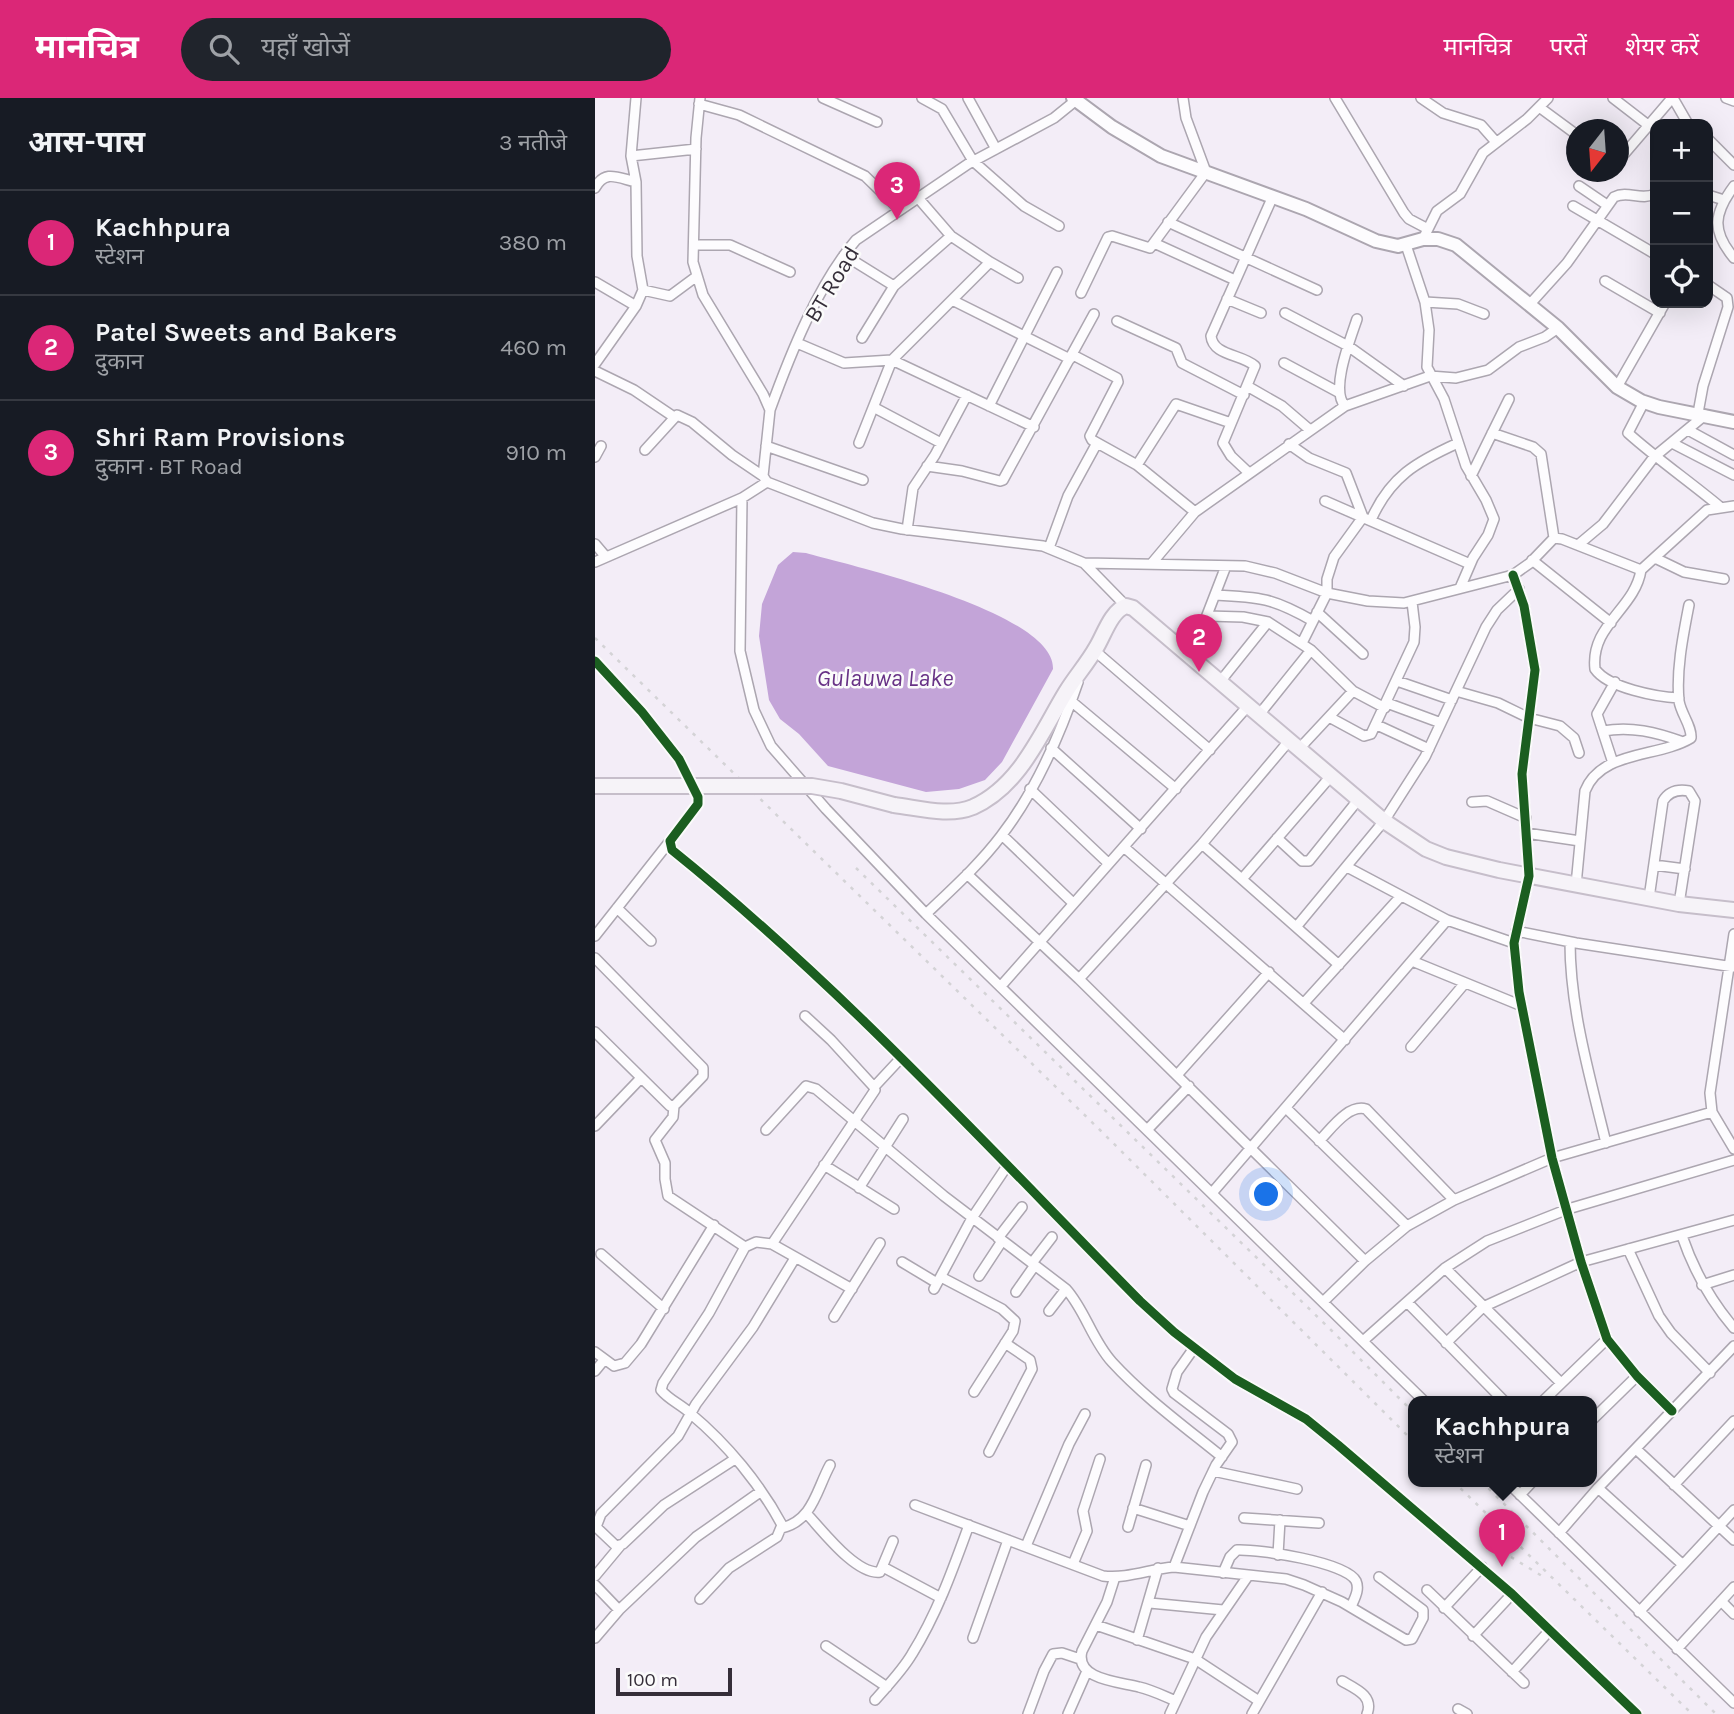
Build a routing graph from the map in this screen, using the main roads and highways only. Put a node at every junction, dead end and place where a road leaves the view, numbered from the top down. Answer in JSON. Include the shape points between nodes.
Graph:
{"nodes":[{"id":1,"x":595,"y":786,"type":"edge"},
{"id":2,"x":1734,"y":910,"type":"edge"}],
"edges":[{"from":1,"to":2,"type":"main road","bridge":true,"via":[[812,786],[941,812],[972,807],[1007,783],[1023,765],[1117,611],[1126,606],[1358,800],[1426,849],[1529,876]]}]}
